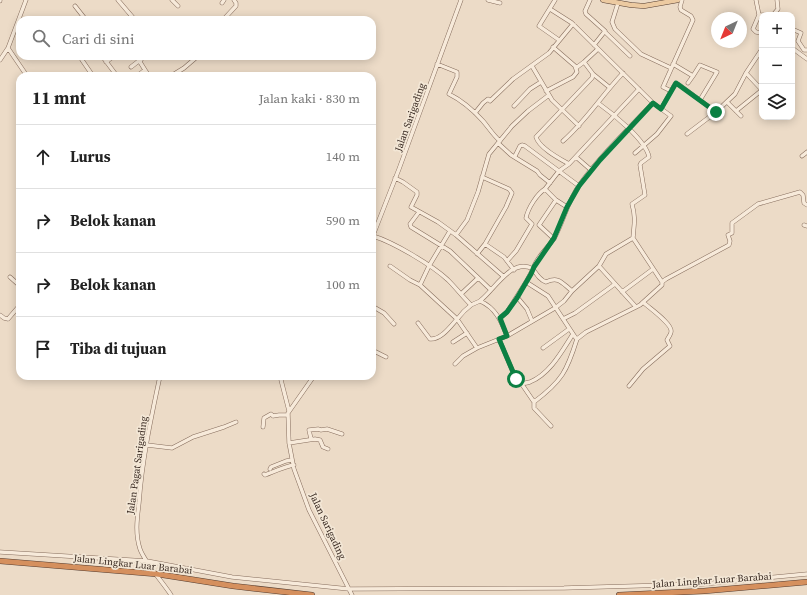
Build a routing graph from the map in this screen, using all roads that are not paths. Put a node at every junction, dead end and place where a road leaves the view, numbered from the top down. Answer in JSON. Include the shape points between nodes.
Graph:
{"nodes":[{"id":1,"x":26,"y":0,"type":"edge"},
{"id":2,"x":118,"y":0,"type":"edge"},
{"id":3,"x":172,"y":0,"type":"edge"},
{"id":4,"x":234,"y":0,"type":"edge"},
{"id":5,"x":461,"y":0,"type":"edge"},
{"id":6,"x":488,"y":0,"type":"edge"},
{"id":7,"x":555,"y":0,"type":"edge"},
{"id":8,"x":590,"y":0,"type":"edge"},
{"id":9,"x":603,"y":0,"type":"edge"},
{"id":10,"x":678,"y":0,"type":"edge"},
{"id":11,"x":682,"y":0,"type":"edge"},
{"id":12,"x":756,"y":0,"type":"edge"},
{"id":13,"x":777,"y":0,"type":"edge"},
{"id":14,"x":500,"y":3,"type":"dead end"},
{"id":15,"x":618,"y":3,"type":"junction"},
{"id":16,"x":75,"y":6,"type":"dead end"},
{"id":17,"x":178,"y":6,"type":"dead end"},
{"id":18,"x":550,"y":9,"type":"junction"},
{"id":19,"x":776,"y":12,"type":"edge"},
{"id":20,"x":759,"y":15,"type":"joint"},
{"id":21,"x":20,"y":16,"type":"edge"},
{"id":22,"x":83,"y":16,"type":"edge"},
{"id":23,"x":132,"y":16,"type":"edge"},
{"id":24,"x":227,"y":16,"type":"edge"},
{"id":25,"x":572,"y":24,"type":"junction"},
{"id":26,"x":16,"y":27,"type":"edge"},
{"id":27,"x":795,"y":30,"type":"edge"},
{"id":28,"x":605,"y":32,"type":"junction"},
{"id":29,"x":759,"y":32,"type":"edge"},
{"id":30,"x":560,"y":40,"type":"junction"},
{"id":31,"x":594,"y":45,"type":"junction"},
{"id":32,"x":553,"y":47,"type":"junction"},
{"id":33,"x":8,"y":48,"type":"junction"},
{"id":34,"x":598,"y":49,"type":"junction"},
{"id":35,"x":795,"y":50,"type":"edge"},
{"id":36,"x":807,"y":50,"type":"edge"},
{"id":37,"x":759,"y":54,"type":"edge"},
{"id":38,"x":630,"y":56,"type":"dead end"},
{"id":39,"x":807,"y":58,"type":"edge"},
{"id":40,"x":0,"y":60,"type":"edge"},
{"id":41,"x":16,"y":60,"type":"edge"},
{"id":42,"x":16,"y":60,"type":"edge"},
{"id":43,"x":82,"y":60,"type":"edge"},
{"id":44,"x":109,"y":60,"type":"edge"},
{"id":45,"x":139,"y":60,"type":"edge"},
{"id":46,"x":141,"y":60,"type":"edge"},
{"id":47,"x":193,"y":60,"type":"edge"},
{"id":48,"x":106,"y":62,"type":"joint"},
{"id":49,"x":584,"y":62,"type":"junction"},
{"id":50,"x":437,"y":64,"type":"junction"},
{"id":51,"x":532,"y":66,"type":"junction"},
{"id":52,"x":672,"y":66,"type":"junction"},
{"id":53,"x":131,"y":67,"type":"dead end"},
{"id":54,"x":576,"y":68,"type":"junction"},
{"id":55,"x":145,"y":70,"type":"joint"},
{"id":56,"x":24,"y":72,"type":"edge"},
{"id":57,"x":90,"y":72,"type":"edge"},
{"id":58,"x":114,"y":72,"type":"edge"},
{"id":59,"x":142,"y":72,"type":"edge"},
{"id":60,"x":177,"y":72,"type":"edge"},
{"id":61,"x":746,"y":73,"type":"junction"},
{"id":62,"x":592,"y":74,"type":"junction"},
{"id":63,"x":623,"y":74,"type":"junction"},
{"id":64,"x":693,"y":76,"type":"junction"},
{"id":65,"x":541,"y":82,"type":"junction"},
{"id":66,"x":688,"y":83,"type":"dead end"},
{"id":67,"x":609,"y":87,"type":"junction"},
{"id":68,"x":759,"y":87,"type":"edge"},
{"id":69,"x":639,"y":89,"type":"junction"},
{"id":70,"x":546,"y":91,"type":"junction"},
{"id":71,"x":671,"y":91,"type":"junction"},
{"id":72,"x":759,"y":92,"type":"edge"},
{"id":73,"x":549,"y":95,"type":"junction"},
{"id":74,"x":700,"y":100,"type":"junction"},
{"id":75,"x":728,"y":102,"type":"junction"},
{"id":76,"x":598,"y":103,"type":"junction"},
{"id":77,"x":653,"y":103,"type":"junction"},
{"id":78,"x":514,"y":106,"type":"dead end"},
{"id":79,"x":661,"y":109,"type":"junction"},
{"id":80,"x":562,"y":111,"type":"junction"},
{"id":81,"x":736,"y":111,"type":"junction"},
{"id":82,"x":716,"y":112,"type":"junction"},
{"id":83,"x":476,"y":113,"type":"junction"},
{"id":84,"x":614,"y":115,"type":"junction"},
{"id":85,"x":742,"y":116,"type":"dead end"},
{"id":86,"x":579,"y":126,"type":"junction"},
{"id":87,"x":628,"y":129,"type":"junction"},
{"id":88,"x":687,"y":134,"type":"dead end"},
{"id":89,"x":562,"y":141,"type":"dead end"},
{"id":90,"x":499,"y":142,"type":"junction"},
{"id":91,"x":645,"y":147,"type":"junction"},
{"id":92,"x":807,"y":152,"type":"edge"},
{"id":93,"x":635,"y":153,"type":"dead end"},
{"id":94,"x":515,"y":156,"type":"junction"},
{"id":95,"x":802,"y":156,"type":"dead end"},
{"id":96,"x":576,"y":157,"type":"junction"},
{"id":97,"x":570,"y":164,"type":"junction"},
{"id":98,"x":591,"y":170,"type":"junction"},
{"id":99,"x":559,"y":171,"type":"junction"},
{"id":100,"x":482,"y":177,"type":"junction"},
{"id":101,"x":395,"y":178,"type":"junction"},
{"id":102,"x":550,"y":183,"type":"junction"},
{"id":103,"x":579,"y":186,"type":"junction"},
{"id":104,"x":545,"y":189,"type":"junction"},
{"id":105,"x":556,"y":200,"type":"junction"},
{"id":106,"x":807,"y":205,"type":"edge"},
{"id":107,"x":567,"y":207,"type":"junction"},
{"id":108,"x":419,"y":212,"type":"junction"},
{"id":109,"x":376,"y":227,"type":"edge"},
{"id":110,"x":450,"y":231,"type":"junction"},
{"id":111,"x":456,"y":235,"type":"junction"},
{"id":112,"x":554,"y":238,"type":"junction"},
{"id":113,"x":633,"y":238,"type":"junction"},
{"id":114,"x":376,"y":239,"type":"edge"},
{"id":115,"x":485,"y":244,"type":"junction"},
{"id":116,"x":441,"y":246,"type":"junction"},
{"id":117,"x":477,"y":254,"type":"junction"},
{"id":118,"x":508,"y":261,"type":"junction"},
{"id":119,"x":390,"y":266,"type":"dead end"},
{"id":120,"x":429,"y":266,"type":"junction"},
{"id":121,"x":598,"y":266,"type":"junction"},
{"id":122,"x":533,"y":269,"type":"junction"},
{"id":123,"x":653,"y":269,"type":"junction"},
{"id":124,"x":514,"y":270,"type":"junction"},
{"id":125,"x":503,"y":276,"type":"junction"},
{"id":126,"x":10,"y":277,"type":"dead end"},
{"id":127,"x":478,"y":278,"type":"junction"},
{"id":128,"x":16,"y":282,"type":"edge"},
{"id":129,"x":526,"y":282,"type":"junction"},
{"id":130,"x":662,"y":282,"type":"junction"},
{"id":131,"x":615,"y":284,"type":"junction"},
{"id":132,"x":420,"y":285,"type":"junction"},
{"id":133,"x":491,"y":290,"type":"junction"},
{"id":134,"x":572,"y":291,"type":"junction"},
{"id":135,"x":622,"y":292,"type":"junction"},
{"id":136,"x":461,"y":294,"type":"junction"},
{"id":137,"x":518,"y":297,"type":"junction"},
{"id":138,"x":480,"y":301,"type":"junction"},
{"id":139,"x":643,"y":302,"type":"junction"},
{"id":140,"x":471,"y":305,"type":"junction"},
{"id":141,"x":636,"y":307,"type":"junction"},
{"id":142,"x":376,"y":308,"type":"edge"},
{"id":143,"x":555,"y":308,"type":"junction"},
{"id":144,"x":16,"y":310,"type":"edge"},
{"id":145,"x":0,"y":315,"type":"edge"},
{"id":146,"x":500,"y":318,"type":"junction"},
{"id":147,"x":457,"y":319,"type":"junction"},
{"id":148,"x":563,"y":320,"type":"junction"},
{"id":149,"x":532,"y":321,"type":"junction"},
{"id":150,"x":418,"y":323,"type":"dead end"},
{"id":151,"x":394,"y":324,"type":"dead end"},
{"id":152,"x":569,"y":328,"type":"junction"},
{"id":153,"x":467,"y":333,"type":"junction"},
{"id":154,"x":573,"y":334,"type":"junction"},
{"id":155,"x":507,"y":336,"type":"junction"},
{"id":156,"x":577,"y":338,"type":"junction"},
{"id":157,"x":499,"y":339,"type":"junction"},
{"id":158,"x":453,"y":342,"type":"dead end"},
{"id":159,"x":477,"y":348,"type":"junction"},
{"id":160,"x":544,"y":348,"type":"dead end"},
{"id":161,"x":376,"y":352,"type":"edge"},
{"id":162,"x":386,"y":357,"type":"dead end"},
{"id":163,"x":455,"y":364,"type":"dead end"},
{"id":164,"x":159,"y":380,"type":"edge"},
{"id":165,"x":281,"y":380,"type":"edge"},
{"id":166,"x":311,"y":380,"type":"edge"},
{"id":167,"x":521,"y":383,"type":"junction"},
{"id":168,"x":629,"y":386,"type":"dead end"},
{"id":169,"x":534,"y":402,"type":"junction"},
{"id":170,"x":289,"y":411,"type":"junction"},
{"id":171,"x":287,"y":415,"type":"junction"},
{"id":172,"x":236,"y":422,"type":"dead end"},
{"id":173,"x":551,"y":426,"type":"dead end"},
{"id":174,"x":263,"y":427,"type":"dead end"},
{"id":175,"x":342,"y":434,"type":"dead end"},
{"id":176,"x":311,"y":439,"type":"junction"},
{"id":177,"x":289,"y":443,"type":"junction"},
{"id":178,"x":147,"y":445,"type":"junction"},
{"id":179,"x":328,"y":449,"type":"dead end"},
{"id":180,"x":292,"y":460,"type":"junction"},
{"id":181,"x":294,"y":466,"type":"junction"},
{"id":182,"x":270,"y":469,"type":"dead end"},
{"id":183,"x":264,"y":474,"type":"dead end"},
{"id":184,"x":0,"y":552,"type":"edge"},
{"id":185,"x":0,"y":561,"type":"edge"},
{"id":186,"x":147,"y":561,"type":"junction"},
{"id":187,"x":157,"y":574,"type":"junction"},
{"id":188,"x":807,"y":574,"type":"edge"},
{"id":189,"x":807,"y":582,"type":"edge"},
{"id":190,"x":349,"y":589,"type":"junction"},
{"id":191,"x":170,"y":595,"type":"edge"},
{"id":192,"x":312,"y":595,"type":"edge"},
{"id":193,"x":352,"y":595,"type":"edge"},
{"id":194,"x":619,"y":595,"type":"edge"}],
"edges":[{"from":1,"to":21,"type":"street"},
{"from":2,"to":23,"type":"street"},
{"from":3,"to":17,"type":"street"},
{"from":4,"to":24,"type":"street","via":[[236,6]]},
{"from":5,"to":50,"type":"street","name":"Jalan Sarigading"},
{"from":6,"to":14,"type":"street"},
{"from":7,"to":18,"type":"street"},
{"from":8,"to":28,"type":"street","via":[[586,14]]},
{"from":9,"to":15,"type":"main road"},
{"from":10,"to":15,"type":"main road","via":[[644,6]]},
{"from":11,"to":52,"type":"street","via":[[681,10],[693,20]]},
{"from":12,"to":20,"type":"street"},
{"from":13,"to":19,"type":"street","via":[[778,9]]},
{"from":15,"to":52,"type":"street","via":[[612,22],[615,29],[642,54]]},
{"from":16,"to":22,"type":"street"},
{"from":18,"to":25,"type":"street"},
{"from":18,"to":30,"type":"street","via":[[539,26]]},
{"from":20,"to":29,"type":"street","via":[[753,29]]},
{"from":25,"to":30,"type":"street"},
{"from":25,"to":31,"type":"street"},
{"from":26,"to":33,"type":"street"},
{"from":27,"to":36,"type":"street","via":[[801,33],[798,41],[804,50]]},
{"from":28,"to":31,"type":"street"},
{"from":28,"to":38,"type":"street"},
{"from":30,"to":32,"type":"street"},
{"from":31,"to":34,"type":"street"},
{"from":32,"to":51,"type":"street"},
{"from":32,"to":54,"type":"street"},
{"from":33,"to":40,"type":"street"},
{"from":33,"to":41,"type":"street"},
{"from":34,"to":49,"type":"street"},
{"from":34,"to":63,"type":"street"},
{"from":35,"to":39,"type":"street"},
{"from":37,"to":61,"type":"street"},
{"from":42,"to":56,"type":"street"},
{"from":43,"to":57,"type":"street"},
{"from":44,"to":48,"type":"street"},
{"from":45,"to":53,"type":"street"},
{"from":46,"to":55,"type":"street"},
{"from":47,"to":60,"type":"street"},
{"from":48,"to":58,"type":"street"},
{"from":49,"to":54,"type":"street"},
{"from":49,"to":62,"type":"street"},
{"from":50,"to":83,"type":"street","via":[[457,72],[458,77],[448,93]]},
{"from":50,"to":101,"type":"street","name":"Jalan Sarigading"},
{"from":51,"to":65,"type":"street"},
{"from":51,"to":83,"type":"street","via":[[483,103]]},
{"from":52,"to":64,"type":"street"},
{"from":52,"to":71,"type":"street","via":[[663,87]]},
{"from":54,"to":70,"type":"street","via":[[573,77]]},
{"from":55,"to":59,"type":"street"},
{"from":61,"to":68,"type":"street"},
{"from":61,"to":75,"type":"street"},
{"from":62,"to":67,"type":"street"},
{"from":62,"to":80,"type":"street","via":[[592,78]]},
{"from":63,"to":67,"type":"street"},
{"from":63,"to":69,"type":"street"},
{"from":64,"to":66,"type":"street"},
{"from":64,"to":74,"type":"street","via":[[700,66],[717,72]]},
{"from":65,"to":70,"type":"street"},
{"from":65,"to":78,"type":"street","via":[[530,89]]},
{"from":67,"to":76,"type":"street"},
{"from":69,"to":77,"type":"street"},
{"from":69,"to":84,"type":"street"},
{"from":70,"to":73,"type":"street"},
{"from":71,"to":74,"type":"street","via":[[675,84],[678,84]]},
{"from":71,"to":79,"type":"street"},
{"from":72,"to":81,"type":"street"},
{"from":73,"to":80,"type":"street"},
{"from":73,"to":90,"type":"street","via":[[512,126]]},
{"from":74,"to":82,"type":"street"},
{"from":75,"to":81,"type":"street"},
{"from":75,"to":82,"type":"street"},
{"from":76,"to":84,"type":"street"},
{"from":76,"to":86,"type":"street"},
{"from":77,"to":79,"type":"street"},
{"from":77,"to":87,"type":"street"},
{"from":79,"to":91,"type":"street","via":[[670,115],[670,118]]},
{"from":80,"to":86,"type":"street"},
{"from":80,"to":97,"type":"street","via":[[536,138],[542,146]]},
{"from":81,"to":85,"type":"street"},
{"from":82,"to":88,"type":"street"},
{"from":83,"to":90,"type":"street"},
{"from":84,"to":87,"type":"street"},
{"from":84,"to":96,"type":"street"},
{"from":86,"to":89,"type":"street"},
{"from":87,"to":91,"type":"street"},
{"from":87,"to":98,"type":"street"},
{"from":90,"to":94,"type":"street"},
{"from":90,"to":100,"type":"street","via":[[489,154]]},
{"from":91,"to":93,"type":"street"},
{"from":91,"to":113,"type":"street","via":[[649,158],[640,164],[645,195],[632,204],[635,211]]},
{"from":92,"to":95,"type":"street"},
{"from":94,"to":99,"type":"street","via":[[520,146],[525,146]]},
{"from":94,"to":102,"type":"street"},
{"from":96,"to":97,"type":"street"},
{"from":96,"to":98,"type":"street"},
{"from":97,"to":99,"type":"street"},
{"from":98,"to":103,"type":"street"},
{"from":99,"to":102,"type":"street"},
{"from":99,"to":103,"type":"street"},
{"from":100,"to":111,"type":"street","via":[[467,220]]},
{"from":100,"to":115,"type":"street","via":[[509,189],[512,193]]},
{"from":101,"to":108,"type":"street","via":[[417,192],[410,206]]},
{"from":101,"to":109,"type":"street","name":"Jalan Sarigading"},
{"from":102,"to":104,"type":"street"},
{"from":103,"to":107,"type":"street"},
{"from":104,"to":105,"type":"street"},
{"from":104,"to":118,"type":"street","via":[[529,209],[526,218],[532,224]]},
{"from":105,"to":107,"type":"street"},
{"from":105,"to":112,"type":"street","via":[[539,225]]},
{"from":106,"to":130,"type":"street","via":[[800,192],[758,204],[732,223],[732,233],[728,235],[729,245]]},
{"from":107,"to":112,"type":"street"},
{"from":108,"to":110,"type":"street"},
{"from":108,"to":116,"type":"street","via":[[410,225]]},
{"from":110,"to":111,"type":"street"},
{"from":110,"to":116,"type":"street"},
{"from":111,"to":117,"type":"street"},
{"from":112,"to":122,"type":"street"},
{"from":113,"to":121,"type":"street","via":[[609,252]]},
{"from":113,"to":123,"type":"street"},
{"from":114,"to":120,"type":"street","via":[[414,256]]},
{"from":115,"to":117,"type":"street"},
{"from":115,"to":118,"type":"street"},
{"from":116,"to":120,"type":"street"},
{"from":116,"to":127,"type":"street","via":[[450,251]]},
{"from":117,"to":125,"type":"street"},
{"from":118,"to":124,"type":"street"},
{"from":119,"to":132,"type":"street"},
{"from":120,"to":132,"type":"street"},
{"from":120,"to":136,"type":"street"},
{"from":121,"to":131,"type":"street"},
{"from":121,"to":134,"type":"street"},
{"from":122,"to":124,"type":"street","via":[[525,266]]},
{"from":122,"to":129,"type":"street"},
{"from":122,"to":134,"type":"street","via":[[545,282],[556,279]]},
{"from":123,"to":130,"type":"street"},
{"from":123,"to":135,"type":"street"},
{"from":124,"to":125,"type":"street"},
{"from":125,"to":133,"type":"street"},
{"from":126,"to":128,"type":"street"},
{"from":127,"to":133,"type":"street"},
{"from":127,"to":136,"type":"street"},
{"from":129,"to":137,"type":"street"},
{"from":129,"to":143,"type":"street","via":[[548,296]]},
{"from":130,"to":139,"type":"street","via":[[662,285]]},
{"from":131,"to":135,"type":"street"},
{"from":131,"to":148,"type":"street"},
{"from":132,"to":147,"type":"street"},
{"from":133,"to":138,"type":"street"},
{"from":134,"to":143,"type":"street"},
{"from":135,"to":141,"type":"street"},
{"from":136,"to":140,"type":"street"},
{"from":137,"to":146,"type":"street"},
{"from":137,"to":149,"type":"street"},
{"from":138,"to":140,"type":"street"},
{"from":138,"to":146,"type":"street","via":[[494,310]]},
{"from":139,"to":141,"type":"street"},
{"from":139,"to":168,"type":"street","via":[[671,327],[667,340],[670,346],[643,369]]},
{"from":140,"to":147,"type":"street"},
{"from":141,"to":156,"type":"street"},
{"from":142,"to":151,"type":"street"},
{"from":143,"to":148,"type":"street"},
{"from":143,"to":149,"type":"street"},
{"from":144,"to":145,"type":"street","via":[[8,319]]},
{"from":146,"to":155,"type":"street"},
{"from":147,"to":150,"type":"street","via":[[452,326],[432,340]]},
{"from":147,"to":153,"type":"street"},
{"from":148,"to":152,"type":"street"},
{"from":149,"to":155,"type":"street"},
{"from":152,"to":154,"type":"street"},
{"from":152,"to":160,"type":"street"},
{"from":153,"to":158,"type":"street"},
{"from":153,"to":159,"type":"street"},
{"from":154,"to":156,"type":"street"},
{"from":154,"to":167,"type":"street","via":[[538,379]]},
{"from":155,"to":157,"type":"street"},
{"from":156,"to":169,"type":"street","via":[[565,373]]},
{"from":157,"to":159,"type":"street"},
{"from":157,"to":167,"type":"street","via":[[516,379]]},
{"from":159,"to":163,"type":"street"},
{"from":161,"to":162,"type":"street"},
{"from":164,"to":178,"type":"street","name":"Jalan Pagat Sarigading"},
{"from":165,"to":170,"type":"street"},
{"from":166,"to":170,"type":"street"},
{"from":167,"to":169,"type":"street"},
{"from":169,"to":173,"type":"street","via":[[534,408]]},
{"from":170,"to":171,"type":"street"},
{"from":171,"to":174,"type":"street","via":[[271,414],[264,418]]},
{"from":171,"to":177,"type":"street","name":"Jalan Sarigading"},
{"from":172,"to":178,"type":"street","via":[[193,437],[172,448]]},
{"from":175,"to":176,"type":"street","via":[[327,428],[309,430]]},
{"from":176,"to":177,"type":"street"},
{"from":176,"to":179,"type":"street","via":[[320,440],[323,447]]},
{"from":177,"to":180,"type":"street","name":"Jalan Sarigading"},
{"from":178,"to":186,"type":"street","name":"Jalan Pagat Sarigading","via":[[137,528],[140,547]]},
{"from":180,"to":181,"type":"street","name":"Jalan Sarigading"},
{"from":180,"to":182,"type":"street"},
{"from":181,"to":183,"type":"street"},
{"from":181,"to":190,"type":"street","name":"Jalan Sarigading","via":[[309,510]]},
{"from":184,"to":186,"type":"street"},
{"from":185,"to":187,"type":"highway","name":"Jalan Lingkar Luar Barabai"},
{"from":186,"to":187,"type":"street","name":"Jalan Pagat Sarigading"},
{"from":186,"to":190,"type":"street","via":[[232,577]]},
{"from":187,"to":191,"type":"street","name":"Jalan Pagat Sarigading"},
{"from":187,"to":192,"type":"highway","name":"Jalan Lingkar Luar Barabai"},
{"from":188,"to":190,"type":"street","via":[[703,584],[564,588]]},
{"from":189,"to":194,"type":"highway","name":"Jalan Lingkar Luar Barabai"},
{"from":190,"to":193,"type":"street","name":"Jalan Sarigading"}]}
